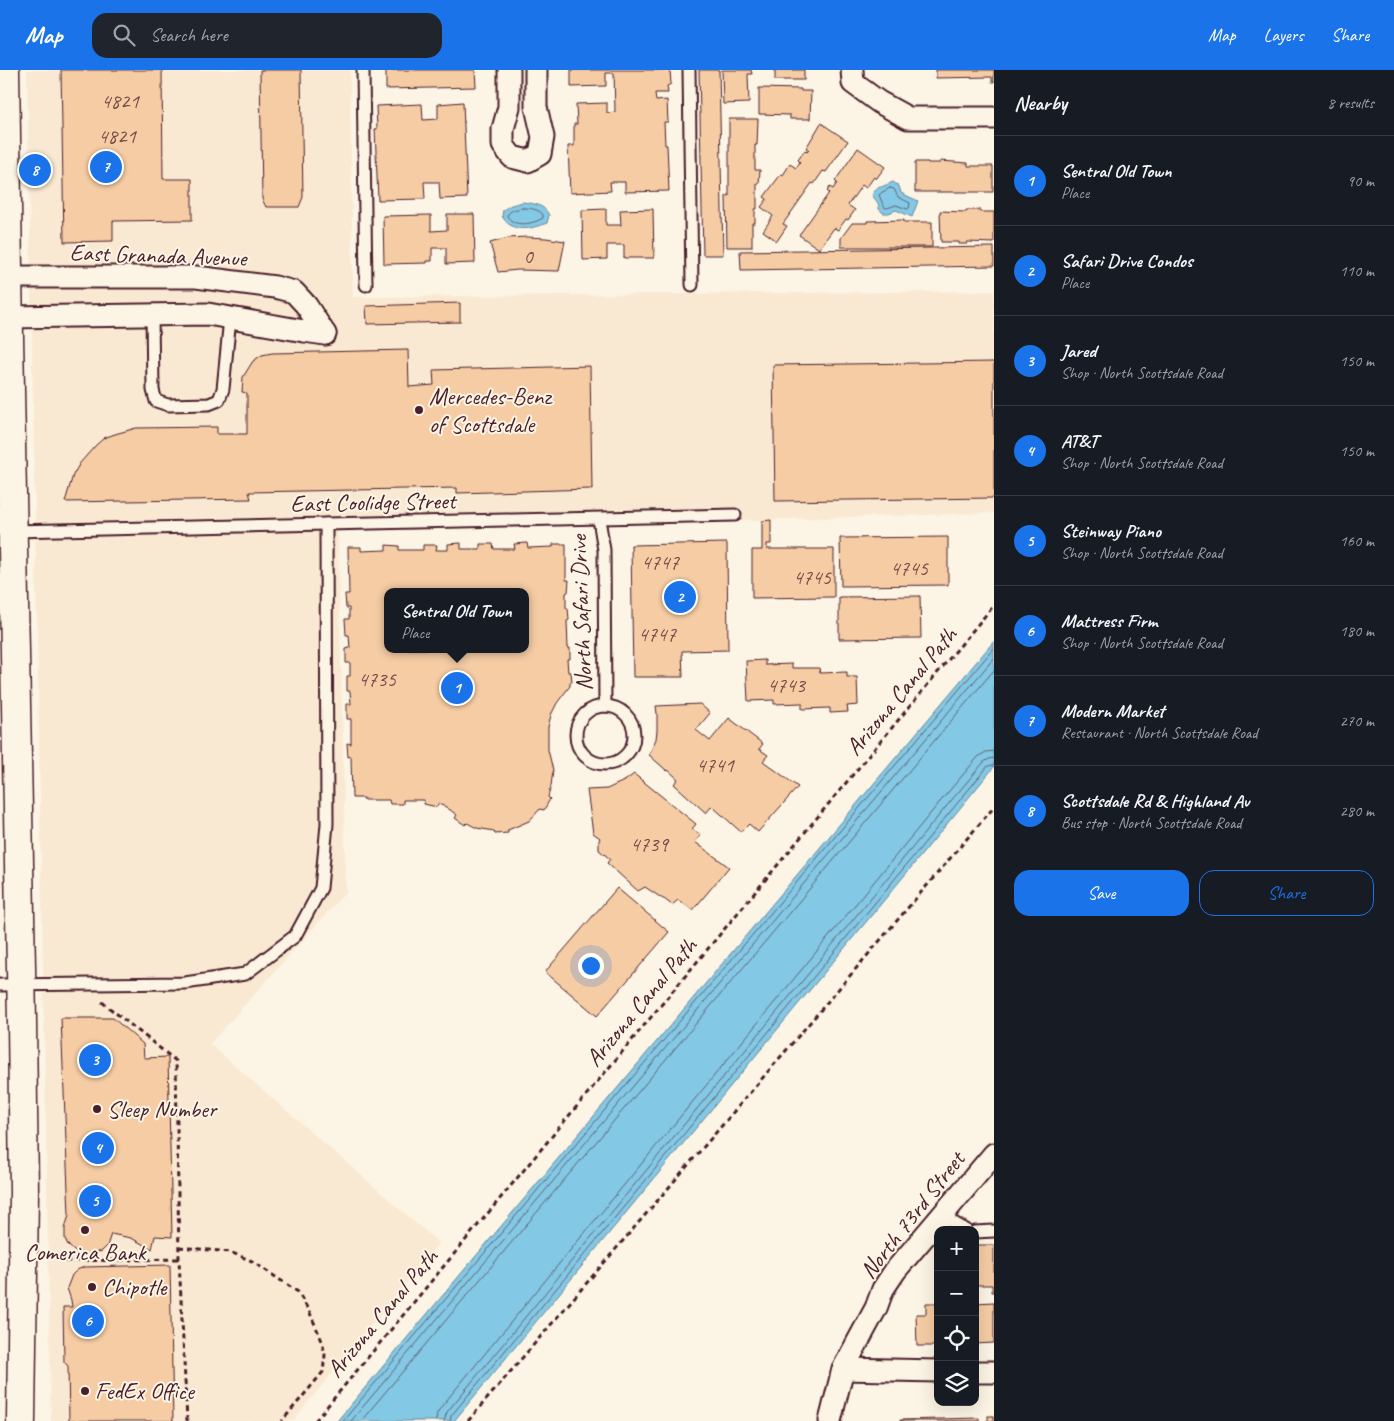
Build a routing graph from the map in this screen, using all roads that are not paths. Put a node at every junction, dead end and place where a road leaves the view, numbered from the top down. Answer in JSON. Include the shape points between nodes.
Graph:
{"nodes":[{"id":1,"x":5,"y":70,"type":"edge"},
{"id":2,"x":363,"y":70,"type":"edge"},
{"id":3,"x":509,"y":70,"type":"edge"},
{"id":4,"x":536,"y":70,"type":"edge"},
{"id":5,"x":689,"y":70,"type":"edge"},
{"id":6,"x":853,"y":76,"type":"edge"},
{"id":7,"x":994,"y":118,"type":"edge"},
{"id":8,"x":4,"y":277,"type":"edge"},
{"id":9,"x":692,"y":284,"type":"dead end"},
{"id":10,"x":366,"y":285,"type":"dead end"},
{"id":11,"x":152,"y":314,"type":"junction"},
{"id":12,"x":4,"y":318,"type":"edge"},
{"id":13,"x":230,"y":318,"type":"junction"},
{"id":14,"x":735,"y":516,"type":"dead end"},
{"id":15,"x":599,"y":519,"type":"junction"},
{"id":16,"x":326,"y":524,"type":"junction"},
{"id":17,"x":13,"y":532,"type":"junction"},
{"id":18,"x":605,"y":706,"type":"junction"},
{"id":19,"x":11,"y":985,"type":"edge"},
{"id":20,"x":994,"y":1154,"type":"edge"},
{"id":21,"x":942,"y":1216,"type":"junction"},
{"id":22,"x":959,"y":1226,"type":"edge"},
{"id":23,"x":979,"y":1232,"type":"edge"},
{"id":24,"x":994,"y":1232,"type":"edge"},
{"id":25,"x":842,"y":1369,"type":"junction"},
{"id":26,"x":934,"y":1371,"type":"edge"},
{"id":27,"x":979,"y":1372,"type":"edge"},
{"id":28,"x":994,"y":1372,"type":"edge"},
{"id":29,"x":21,"y":1421,"type":"edge"},
{"id":30,"x":830,"y":1421,"type":"edge"}],
"edges":[{"from":1,"to":8,"type":"main road"},
{"from":2,"to":10,"type":"lane"},
{"from":3,"to":4,"type":"street","via":[[509,107],[503,129],[503,146],[512,157],[528,161],[540,154],[543,137],[536,107]]},
{"from":5,"to":9,"type":"lane"},
{"from":6,"to":7,"type":"street","via":[[879,102],[908,118]]},
{"from":8,"to":12,"type":"main road"},
{"from":8,"to":13,"type":"street","name":"East Granada Avenue","via":[[196,277],[275,287],[294,292],[325,334]]},
{"from":11,"to":12,"type":"street","name":"East Granada Avenue"},
{"from":11,"to":13,"type":"street","name":"East Granada Avenue","via":[[208,314]]},
{"from":11,"to":13,"type":"lane","via":[[153,390],[156,401],[168,405],[208,404],[219,400],[223,389]]},
{"from":12,"to":17,"type":"main road"},
{"from":14,"to":15,"type":"lane","name":"East Coolidge Street"},
{"from":15,"to":16,"type":"lane","name":"East Coolidge Street"},
{"from":15,"to":18,"type":"lane","name":"North Safari Drive","via":[[604,550]]},
{"from":16,"to":17,"type":"lane","name":"East Coolidge Street"},
{"from":16,"to":19,"type":"lane","via":[[327,824],[321,888],[295,936],[245,974],[185,983]]},
{"from":17,"to":19,"type":"main road"},
{"from":18,"to":18,"type":"lane","name":"North Safari Drive","via":[[598,706],[582,716],[576,732],[577,742],[580,750],[594,761],[612,763],[627,754],[632,746],[634,728],[624,712]]},
{"from":19,"to":29,"type":"main road","via":[[24,1193]]},
{"from":20,"to":21,"type":"street","name":"North 73rd Street"},
{"from":21,"to":22,"type":"lane"},
{"from":21,"to":25,"type":"street","name":"North 73rd Street","via":[[883,1289]]},
{"from":23,"to":24,"type":"lane"},
{"from":25,"to":26,"type":"street"},
{"from":25,"to":30,"type":"street","name":"North 73rd Street"},
{"from":27,"to":28,"type":"street"}]}
